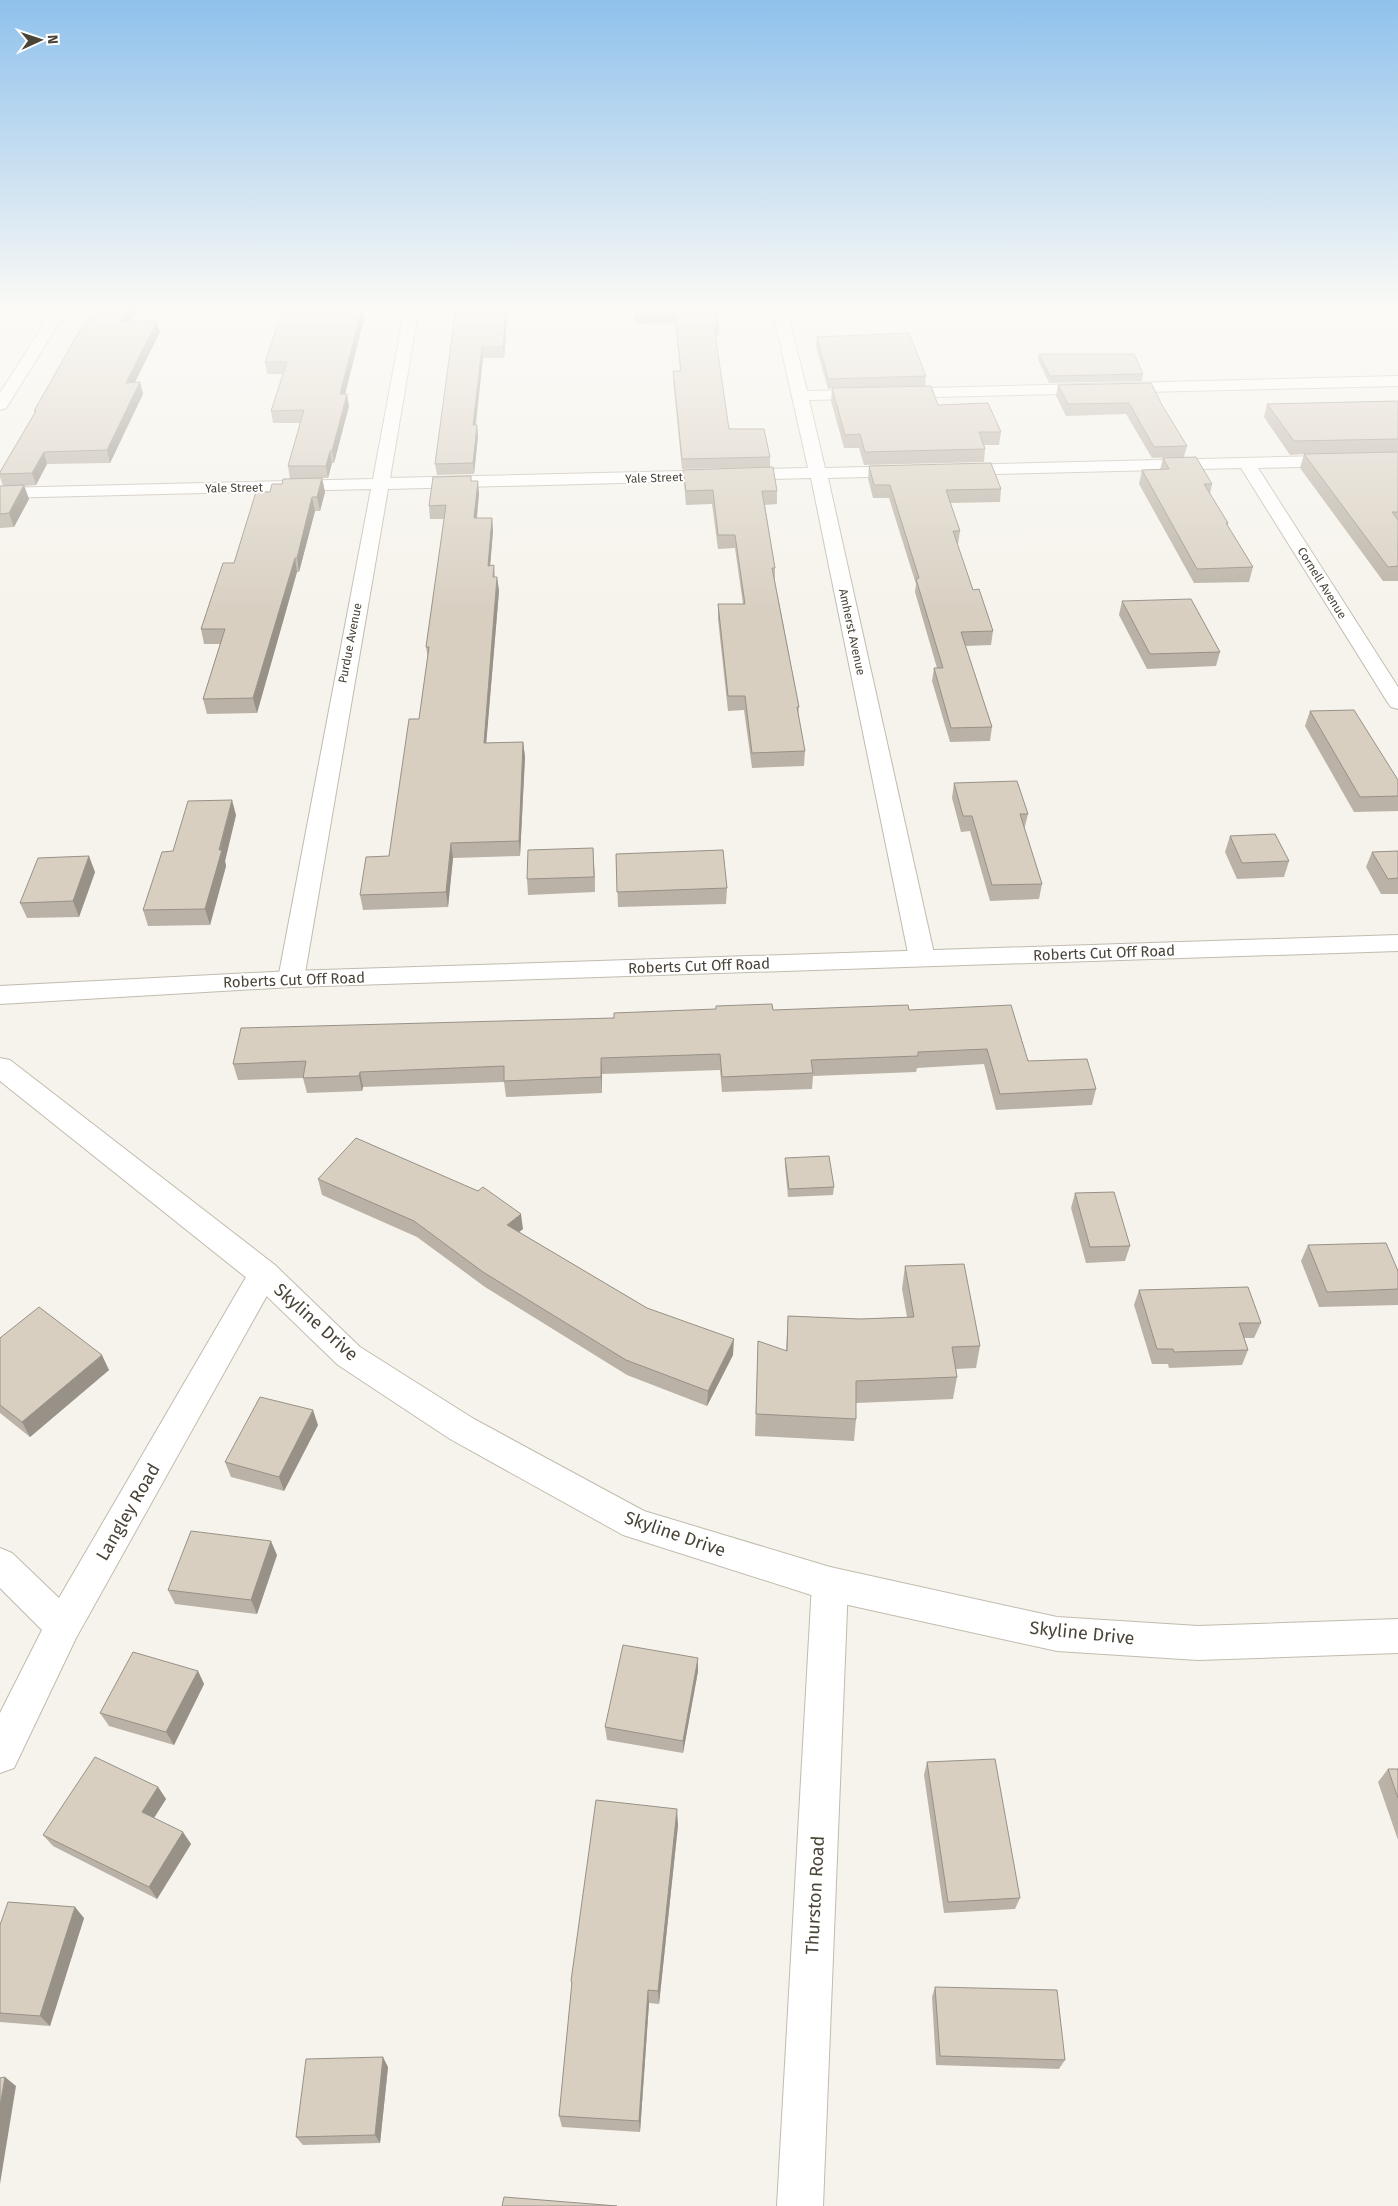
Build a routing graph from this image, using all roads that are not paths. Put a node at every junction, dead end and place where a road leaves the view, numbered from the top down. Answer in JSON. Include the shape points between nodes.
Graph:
{"nodes":[{"id":1,"x":393,"y":410,"type":"edge"},
{"id":2,"x":803,"y":410,"type":"edge"},
{"id":3,"x":1398,"y":459,"type":"edge"},
{"id":4,"x":1246,"y":462,"type":"junction"},
{"id":5,"x":938,"y":470,"type":"edge"},
{"id":6,"x":918,"y":471,"type":"edge"},
{"id":7,"x":818,"y":473,"type":"junction"},
{"id":8,"x":380,"y":485,"type":"junction"},
{"id":9,"x":0,"y":493,"type":"edge"},
{"id":10,"x":1398,"y":703,"type":"edge"},
{"id":11,"x":1398,"y":943,"type":"edge"},
{"id":12,"x":922,"y":958,"type":"junction"},
{"id":13,"x":291,"y":979,"type":"junction"},
{"id":14,"x":0,"y":995,"type":"edge"},
{"id":15,"x":0,"y":1067,"type":"edge"},
{"id":16,"x":264,"y":1274,"type":"junction"},
{"id":17,"x":0,"y":1564,"type":"edge"},
{"id":18,"x":830,"y":1584,"type":"junction"},
{"id":19,"x":63,"y":1626,"type":"junction"},
{"id":20,"x":1398,"y":1636,"type":"edge"},
{"id":21,"x":0,"y":1754,"type":"edge"},
{"id":22,"x":800,"y":2206,"type":"edge"}],
"edges":[{"from":1,"to":8,"type":"street","name":"Purdue Avenue"},
{"from":2,"to":7,"type":"street","name":"Amherst Avenue"},
{"from":3,"to":4,"type":"street"},
{"from":4,"to":5,"type":"street"},
{"from":4,"to":10,"type":"street","name":"Cornell Avenue"},
{"from":6,"to":7,"type":"street","name":"Yale Street"},
{"from":7,"to":8,"type":"street","name":"Yale Street"},
{"from":7,"to":12,"type":"street","name":"Amherst Avenue"},
{"from":8,"to":9,"type":"street","name":"Yale Street"},
{"from":8,"to":13,"type":"street","name":"Purdue Avenue"},
{"from":11,"to":12,"type":"street","name":"Roberts Cut Off Road"},
{"from":12,"to":13,"type":"street","name":"Roberts Cut Off Road"},
{"from":13,"to":14,"type":"street","name":"Roberts Cut Off Road"},
{"from":15,"to":16,"type":"street","name":"Skyline Drive"},
{"from":16,"to":18,"type":"street","name":"Skyline Drive","via":[[350,1356],[471,1434],[635,1524]]},
{"from":16,"to":19,"type":"street","name":"Langley Road"},
{"from":17,"to":19,"type":"street"},
{"from":18,"to":20,"type":"street","name":"Skyline Drive","via":[[1057,1634],[1198,1643]]},
{"from":18,"to":22,"type":"street","name":"Thurston Road"},
{"from":19,"to":21,"type":"street","name":"Langley Road"}]}
